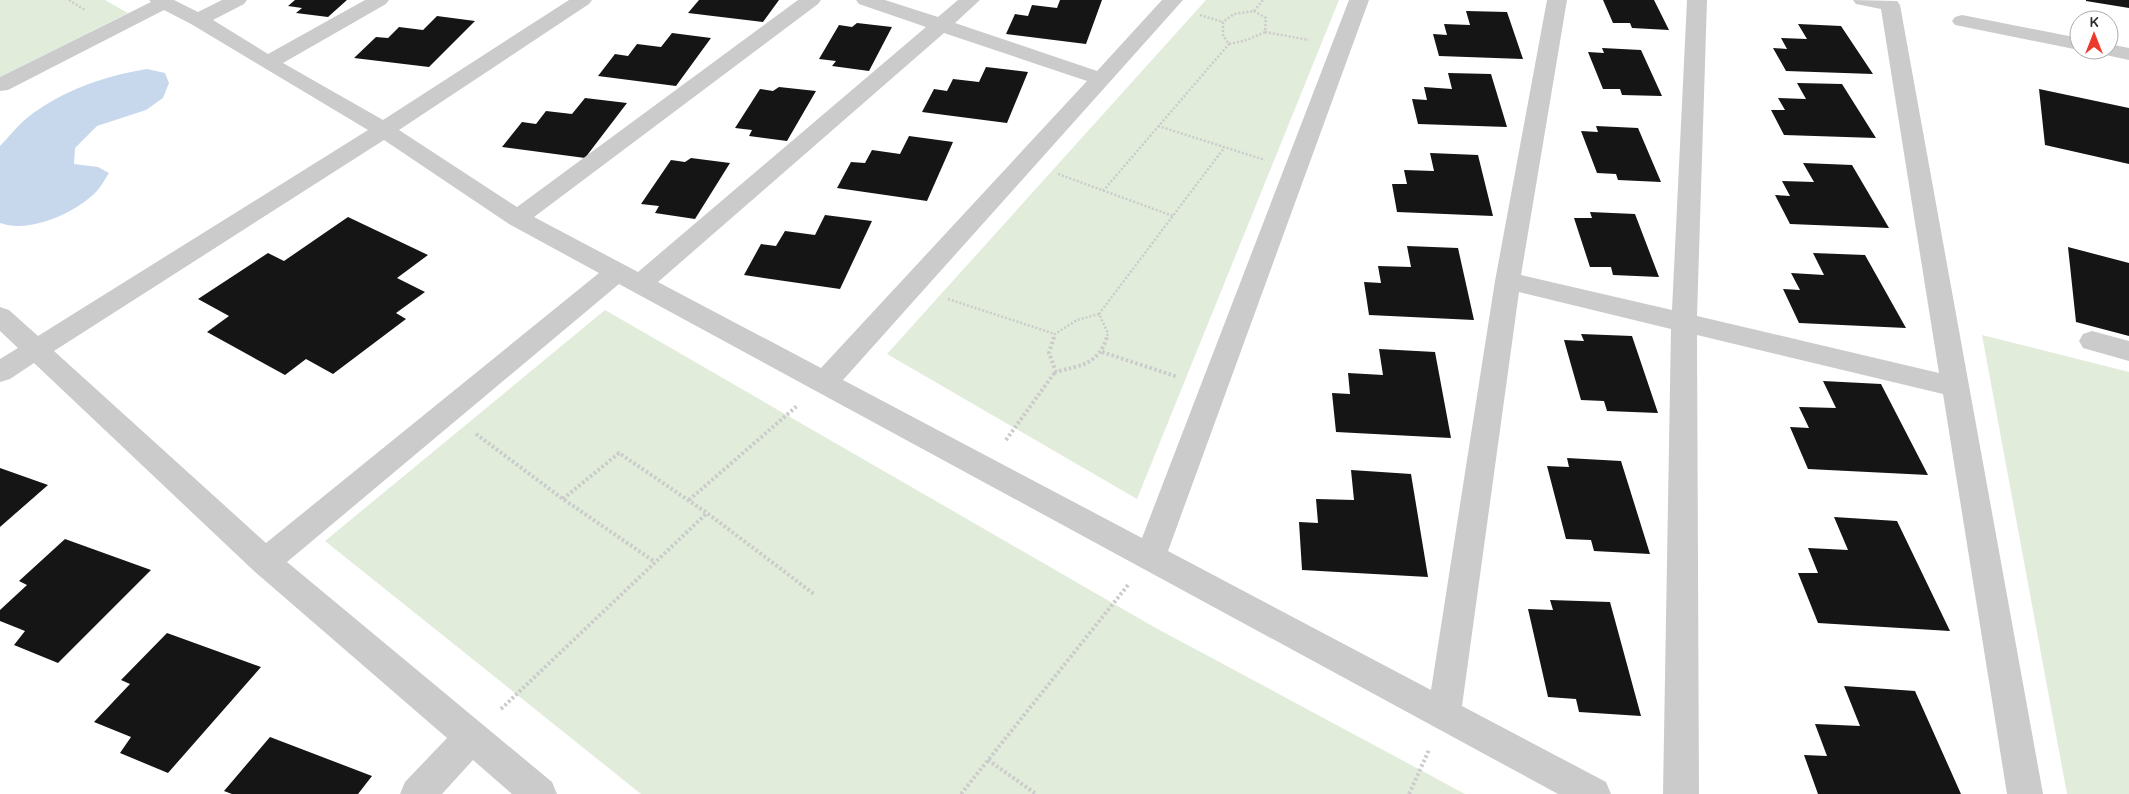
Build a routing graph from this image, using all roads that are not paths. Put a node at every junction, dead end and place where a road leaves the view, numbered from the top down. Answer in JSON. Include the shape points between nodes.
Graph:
{"nodes":[{"id":1,"x":236,"y":0,"type":"edge"},
{"id":2,"x":380,"y":0,"type":"edge"},
{"id":3,"x":582,"y":0,"type":"edge"},
{"id":4,"x":811,"y":0,"type":"edge"},
{"id":5,"x":866,"y":0,"type":"edge"},
{"id":6,"x":970,"y":0,"type":"edge"},
{"id":7,"x":1173,"y":0,"type":"edge"},
{"id":8,"x":1359,"y":0,"type":"edge"},
{"id":9,"x":1556,"y":0,"type":"edge"},
{"id":10,"x":1697,"y":0,"type":"edge"},
{"id":11,"x":1863,"y":0,"type":"edge"},
{"id":12,"x":162,"y":2,"type":"edge"},
{"id":13,"x":1889,"y":3,"type":"edge"},
{"id":14,"x":198,"y":20,"type":"junction"},
{"id":15,"x":1962,"y":21,"type":"dead end"},
{"id":16,"x":940,"y":26,"type":"junction"},
{"id":17,"x":2069,"y":42,"type":"edge"},
{"id":18,"x":268,"y":64,"type":"junction"},
{"id":19,"x":1102,"y":79,"type":"junction"},
{"id":20,"x":0,"y":85,"type":"edge"},
{"id":21,"x":384,"y":130,"type":"junction"},
{"id":22,"x":517,"y":218,"type":"junction"},
{"id":23,"x":629,"y":278,"type":"junction"},
{"id":24,"x":1508,"y":281,"type":"junction"},
{"id":25,"x":0,"y":316,"type":"edge"},
{"id":26,"x":1684,"y":322,"type":"junction"},
{"id":27,"x":2092,"y":341,"type":"dead end"},
{"id":28,"x":35,"y":349,"type":"junction"},
{"id":29,"x":2129,"y":351,"type":"edge"},
{"id":30,"x":0,"y":372,"type":"edge"},
{"id":31,"x":824,"y":382,"type":"junction"},
{"id":32,"x":1956,"y":387,"type":"junction"},
{"id":33,"x":1150,"y":557,"type":"junction"},
{"id":34,"x":264,"y":562,"type":"junction"},
{"id":35,"x":1444,"y":715,"type":"junction"},
{"id":36,"x":472,"y":736,"type":"junction"},
{"id":37,"x":418,"y":794,"type":"edge"},
{"id":38,"x":539,"y":794,"type":"edge"},
{"id":39,"x":1593,"y":794,"type":"edge"},
{"id":40,"x":1681,"y":794,"type":"edge"},
{"id":41,"x":2025,"y":794,"type":"edge"}],
"edges":[{"from":1,"to":14,"type":"street"},
{"from":2,"to":18,"type":"street"},
{"from":3,"to":21,"type":"street"},
{"from":4,"to":22,"type":"street"},
{"from":5,"to":16,"type":"street"},
{"from":6,"to":16,"type":"street"},
{"from":7,"to":19,"type":"street"},
{"from":8,"to":33,"type":"street"},
{"from":9,"to":24,"type":"street"},
{"from":10,"to":26,"type":"street"},
{"from":11,"to":13,"type":"street"},
{"from":12,"to":14,"type":"street"},
{"from":12,"to":20,"type":"street"},
{"from":13,"to":32,"type":"street"},
{"from":14,"to":18,"type":"street"},
{"from":15,"to":17,"type":"street"},
{"from":16,"to":19,"type":"street"},
{"from":16,"to":23,"type":"street"},
{"from":18,"to":21,"type":"street"},
{"from":19,"to":31,"type":"street"},
{"from":21,"to":22,"type":"street"},
{"from":21,"to":28,"type":"street"},
{"from":22,"to":23,"type":"street"},
{"from":23,"to":31,"type":"street"},
{"from":23,"to":34,"type":"street","via":[[446,411]]},
{"from":24,"to":26,"type":"street"},
{"from":24,"to":35,"type":"street"},
{"from":25,"to":28,"type":"street"},
{"from":26,"to":32,"type":"street"},
{"from":26,"to":40,"type":"street"},
{"from":27,"to":29,"type":"street"},
{"from":28,"to":30,"type":"street"},
{"from":28,"to":34,"type":"street"},
{"from":31,"to":33,"type":"street"},
{"from":32,"to":41,"type":"street"},
{"from":33,"to":35,"type":"street"},
{"from":34,"to":36,"type":"street"},
{"from":35,"to":39,"type":"street"},
{"from":36,"to":37,"type":"street"},
{"from":36,"to":38,"type":"street"}]}
